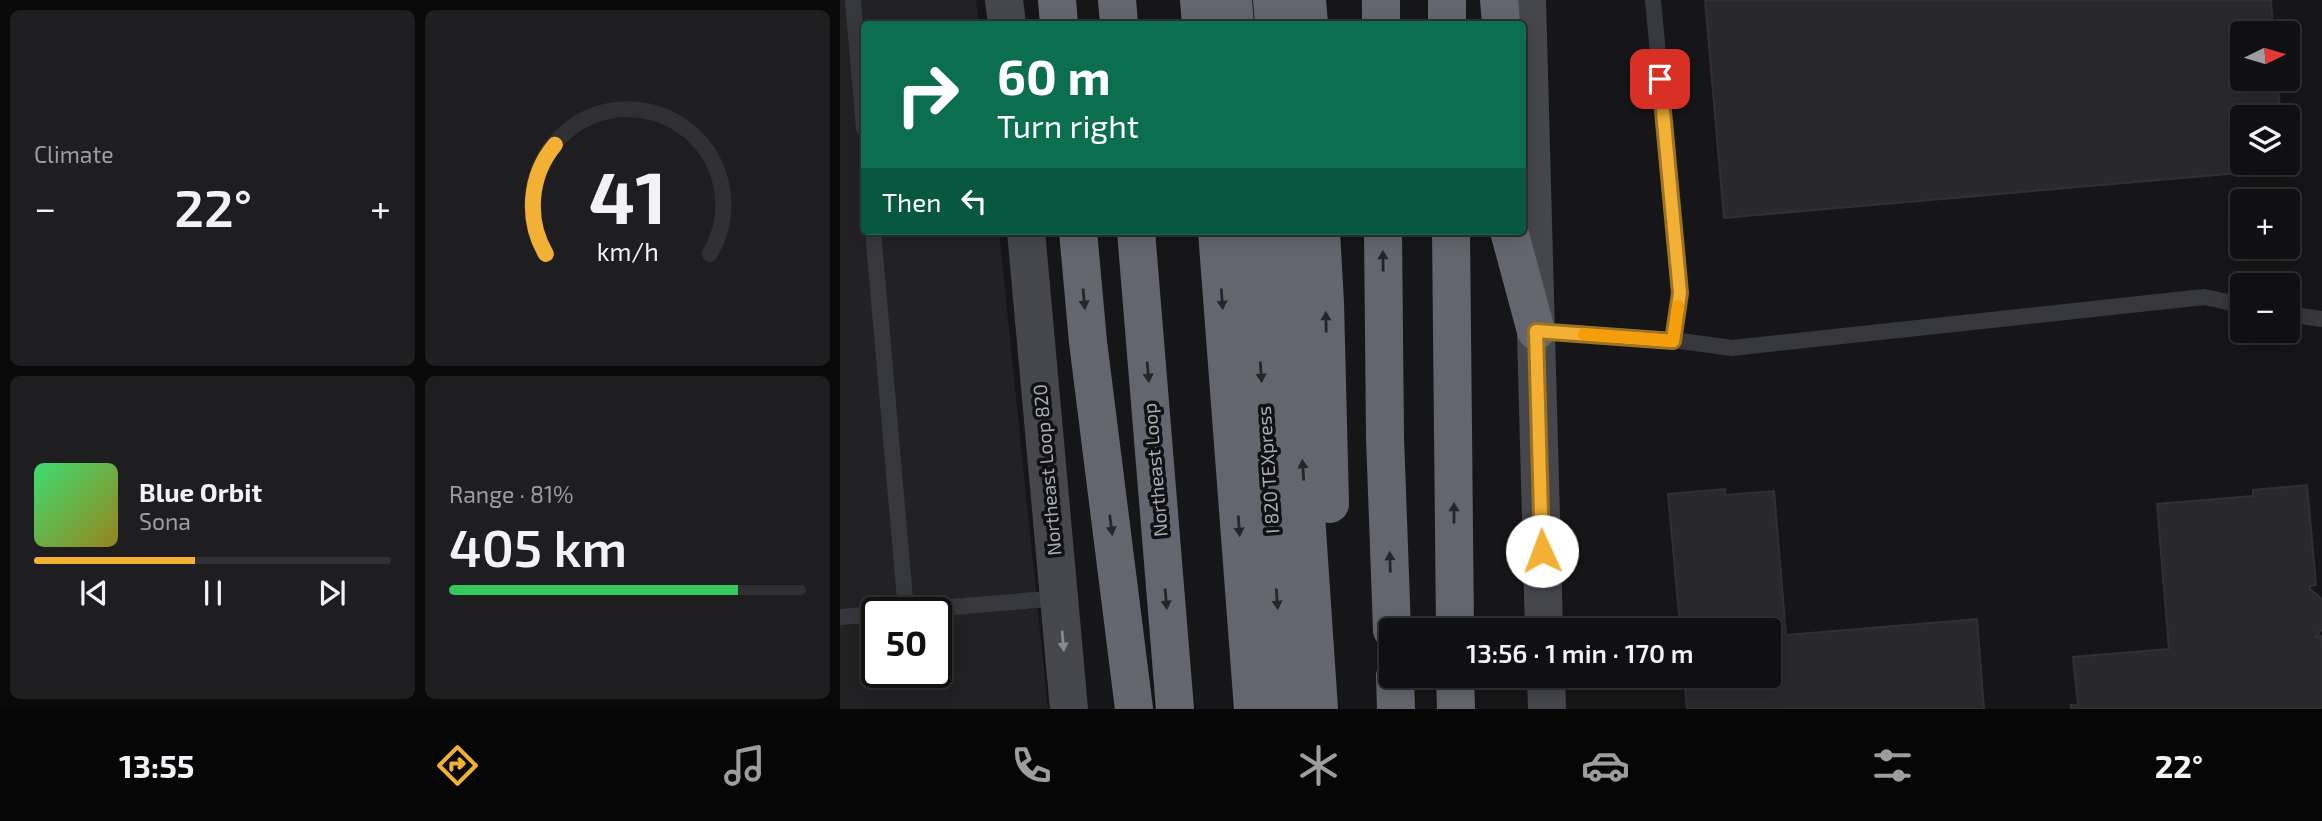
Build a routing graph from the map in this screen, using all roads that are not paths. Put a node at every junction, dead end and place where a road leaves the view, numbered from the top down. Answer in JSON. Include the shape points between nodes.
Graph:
{"nodes":[{"id":1,"x":853,"y":0,"type":"edge"},
{"id":2,"x":1004,"y":0,"type":"edge"},
{"id":3,"x":1056,"y":0,"type":"edge"},
{"id":4,"x":1117,"y":0,"type":"edge"},
{"id":5,"x":1199,"y":0,"type":"edge"},
{"id":6,"x":1233,"y":0,"type":"edge"},
{"id":7,"x":1272,"y":0,"type":"edge"},
{"id":8,"x":1307,"y":0,"type":"edge"},
{"id":9,"x":1381,"y":0,"type":"edge"},
{"id":10,"x":1447,"y":0,"type":"edge"},
{"id":11,"x":1499,"y":0,"type":"edge"},
{"id":12,"x":1528,"y":0,"type":"edge"},
{"id":13,"x":1653,"y":0,"type":"edge"},
{"id":14,"x":1007,"y":21,"type":"edge"},
{"id":15,"x":1059,"y":21,"type":"edge"},
{"id":16,"x":1119,"y":21,"type":"edge"},
{"id":17,"x":1201,"y":21,"type":"edge"},
{"id":18,"x":1235,"y":21,"type":"edge"},
{"id":19,"x":1274,"y":21,"type":"edge"},
{"id":20,"x":1309,"y":21,"type":"edge"},
{"id":21,"x":1381,"y":21,"type":"edge"},
{"id":22,"x":1447,"y":21,"type":"edge"},
{"id":23,"x":1501,"y":21,"type":"edge"},
{"id":24,"x":861,"y":93,"type":"edge"},
{"id":25,"x":873,"y":235,"type":"edge"},
{"id":26,"x":1026,"y":235,"type":"edge"},
{"id":27,"x":1078,"y":235,"type":"edge"},
{"id":28,"x":1136,"y":235,"type":"edge"},
{"id":29,"x":1217,"y":235,"type":"edge"},
{"id":30,"x":1250,"y":235,"type":"edge"},
{"id":31,"x":1287,"y":235,"type":"edge"},
{"id":32,"x":1321,"y":235,"type":"edge"},
{"id":33,"x":1383,"y":235,"type":"edge"},
{"id":34,"x":1451,"y":235,"type":"edge"},
{"id":35,"x":1511,"y":235,"type":"edge"},
{"id":36,"x":2230,"y":302,"type":"edge"},
{"id":37,"x":2300,"y":316,"type":"edge"},
{"id":38,"x":2322,"y":319,"type":"edge"},
{"id":39,"x":1536,"y":331,"type":"junction"},
{"id":40,"x":1673,"y":341,"type":"junction"},
{"id":41,"x":899,"y":597,"type":"edge"},
{"id":42,"x":1059,"y":598,"type":"junction"},
{"id":43,"x":952,"y":607,"type":"edge"},
{"id":44,"x":861,"y":615,"type":"edge"},
{"id":45,"x":840,"y":617,"type":"edge"},
{"id":46,"x":1392,"y":618,"type":"edge"},
{"id":47,"x":1455,"y":618,"type":"edge"},
{"id":48,"x":1545,"y":618,"type":"edge"},
{"id":49,"x":1395,"y":688,"type":"edge"},
{"id":50,"x":1455,"y":688,"type":"edge"},
{"id":51,"x":1546,"y":688,"type":"edge"},
{"id":52,"x":1069,"y":709,"type":"edge"},
{"id":53,"x":1134,"y":709,"type":"edge"},
{"id":54,"x":1175,"y":709,"type":"edge"},
{"id":55,"x":1253,"y":709,"type":"edge"},
{"id":56,"x":1286,"y":709,"type":"edge"},
{"id":57,"x":1319,"y":709,"type":"edge"},
{"id":58,"x":1334,"y":709,"type":"edge"},
{"id":59,"x":1396,"y":709,"type":"edge"},
{"id":60,"x":1456,"y":709,"type":"edge"},
{"id":61,"x":1547,"y":709,"type":"edge"}],
"edges":[{"from":1,"to":24,"type":"lane"},
{"from":2,"to":14,"type":"main road"},
{"from":3,"to":15,"type":"highway"},
{"from":4,"to":16,"type":"highway"},
{"from":5,"to":17,"type":"highway"},
{"from":6,"to":18,"type":"highway"},
{"from":7,"to":19,"type":"highway"},
{"from":8,"to":20,"type":"highway"},
{"from":9,"to":21,"type":"highway"},
{"from":10,"to":22,"type":"highway"},
{"from":11,"to":23,"type":"highway"},
{"from":12,"to":39,"type":"main road"},
{"from":13,"to":40,"type":"lane","via":[[1680,293]]},
{"from":25,"to":41,"type":"lane"},
{"from":26,"to":42,"type":"main road","name":"Northeast Loop 820"},
{"from":27,"to":53,"type":"highway","one_way":true},
{"from":28,"to":54,"type":"highway","name":"Northeast Loop","one_way":true},
{"from":29,"to":55,"type":"highway","one_way":true},
{"from":30,"to":56,"type":"highway","name":"I 820 TEXpress","one_way":true},
{"from":57,"to":31,"type":"highway","name":"I 820 TEXpress","one_way":true},
{"from":58,"to":32,"type":"highway","one_way":true},
{"from":46,"to":33,"type":"highway","one_way":true},
{"from":47,"to":34,"type":"highway","one_way":true},
{"from":35,"to":39,"type":"highway"},
{"from":36,"to":40,"type":"lane","via":[[2204,297],[1732,348]]},
{"from":37,"to":38,"type":"lane"},
{"from":39,"to":40,"type":"lane"},
{"from":39,"to":48,"type":"main road"},
{"from":42,"to":43,"type":"lane"},
{"from":42,"to":52,"type":"main road","name":"Northeast Loop 820","one_way":true},
{"from":44,"to":45,"type":"lane"},
{"from":49,"to":59,"type":"highway"},
{"from":50,"to":60,"type":"highway"},
{"from":51,"to":61,"type":"main road"}]}
